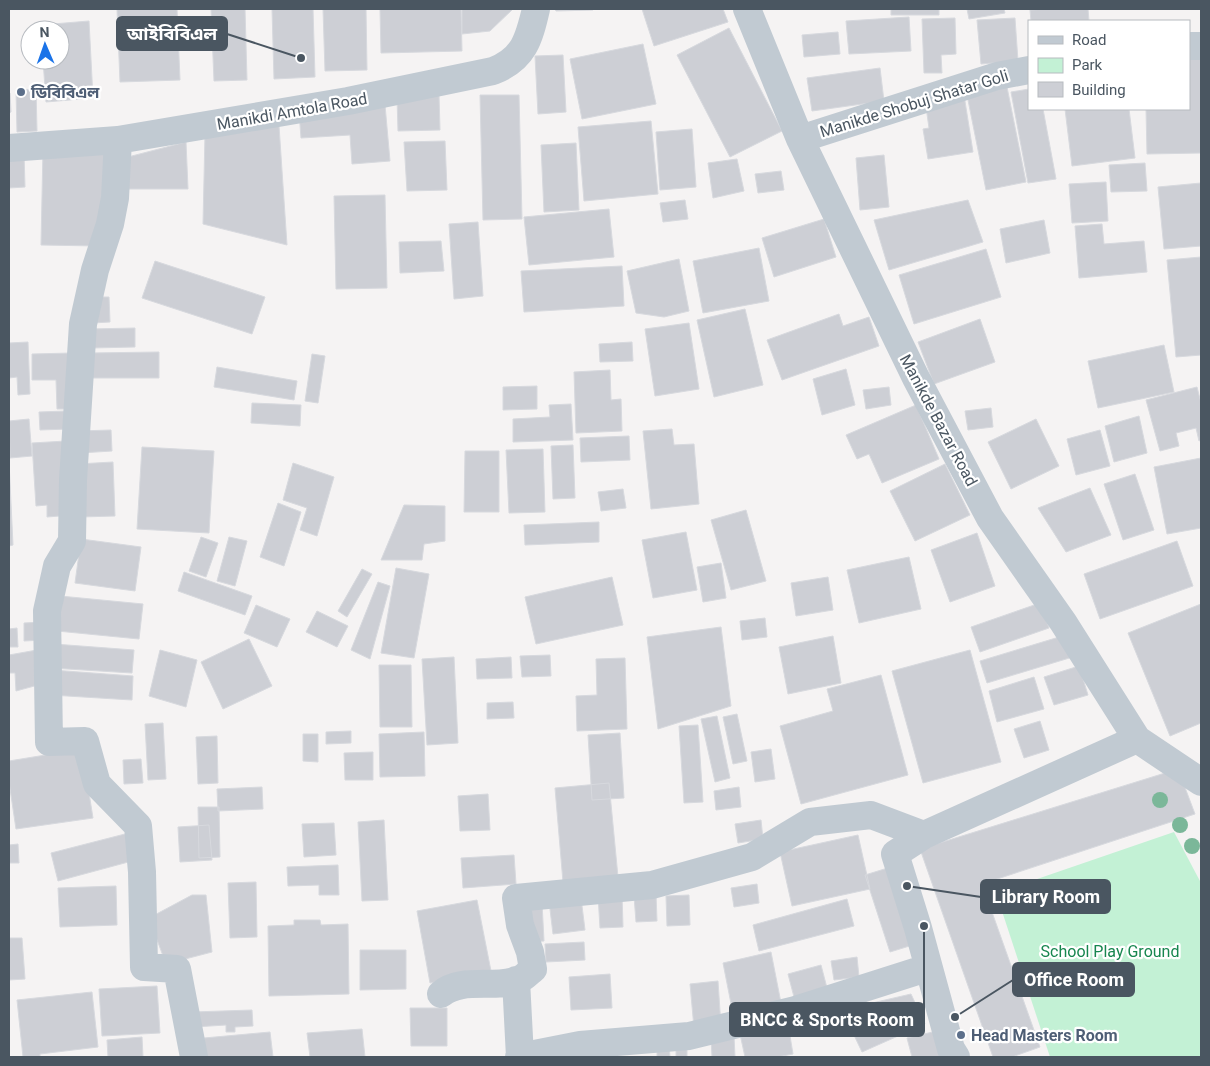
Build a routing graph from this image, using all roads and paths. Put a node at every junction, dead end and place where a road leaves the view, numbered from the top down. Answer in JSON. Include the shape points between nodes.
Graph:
{"nodes":[{"id":1,"x":536,"y":9,"type":"edge"},
{"id":2,"x":747,"y":9,"type":"edge"},
{"id":3,"x":1028,"y":70,"type":"edge"},
{"id":4,"x":800,"y":139,"type":"junction"},
{"id":5,"x":118,"y":140,"type":"junction"},
{"id":6,"x":9,"y":148,"type":"edge"},
{"id":7,"x":1137,"y":739,"type":"junction"},
{"id":8,"x":1201,"y":782,"type":"edge"},
{"id":9,"x":924,"y":835,"type":"junction"},
{"id":10,"x":927,"y":968,"type":"junction"},
{"id":11,"x":516,"y":980,"type":"junction"},
{"id":12,"x":441,"y":994,"type":"dead end"},
{"id":13,"x":194,"y":1057,"type":"edge"},
{"id":14,"x":520,"y":1057,"type":"edge"},
{"id":15,"x":956,"y":1057,"type":"edge"}],
"edges":[{"from":1,"to":5,"type":"street","name":"Manikdi Amtola Road","via":[[531,32],[521,52],[506,66],[493,71],[330,105]]},
{"from":2,"to":4,"type":"street","name":"Manikde Bazar Road"},
{"from":3,"to":4,"type":"street","name":"Manikde Shobuj Shatar Goli","via":[[998,76]]},
{"from":4,"to":7,"type":"street","name":"Manikde Bazar Road","via":[[916,378],[990,518],[1063,622]]},
{"from":5,"to":6,"type":"street","name":"Manikdi Amtola Road"},
{"from":5,"to":13,"type":"street","via":[[115,198],[83,324],[72,541],[56,566],[47,611],[49,742],[85,741],[97,784],[138,826],[144,967],[177,969]]},
{"from":7,"to":8,"type":"street","name":"Manikde Bazar Road"},
{"from":7,"to":9,"type":"street"},
{"from":9,"to":10,"type":"street","via":[[895,854]]},
{"from":9,"to":11,"type":"street","via":[[871,815],[810,822],[752,857],[652,885],[516,898],[533,969]]},
{"from":10,"to":14,"type":"street","via":[[794,1010],[689,1036],[580,1045]]},
{"from":10,"to":15,"type":"street"},
{"from":11,"to":12,"type":"street","via":[[456,986]]},
{"from":11,"to":14,"type":"street"}]}
